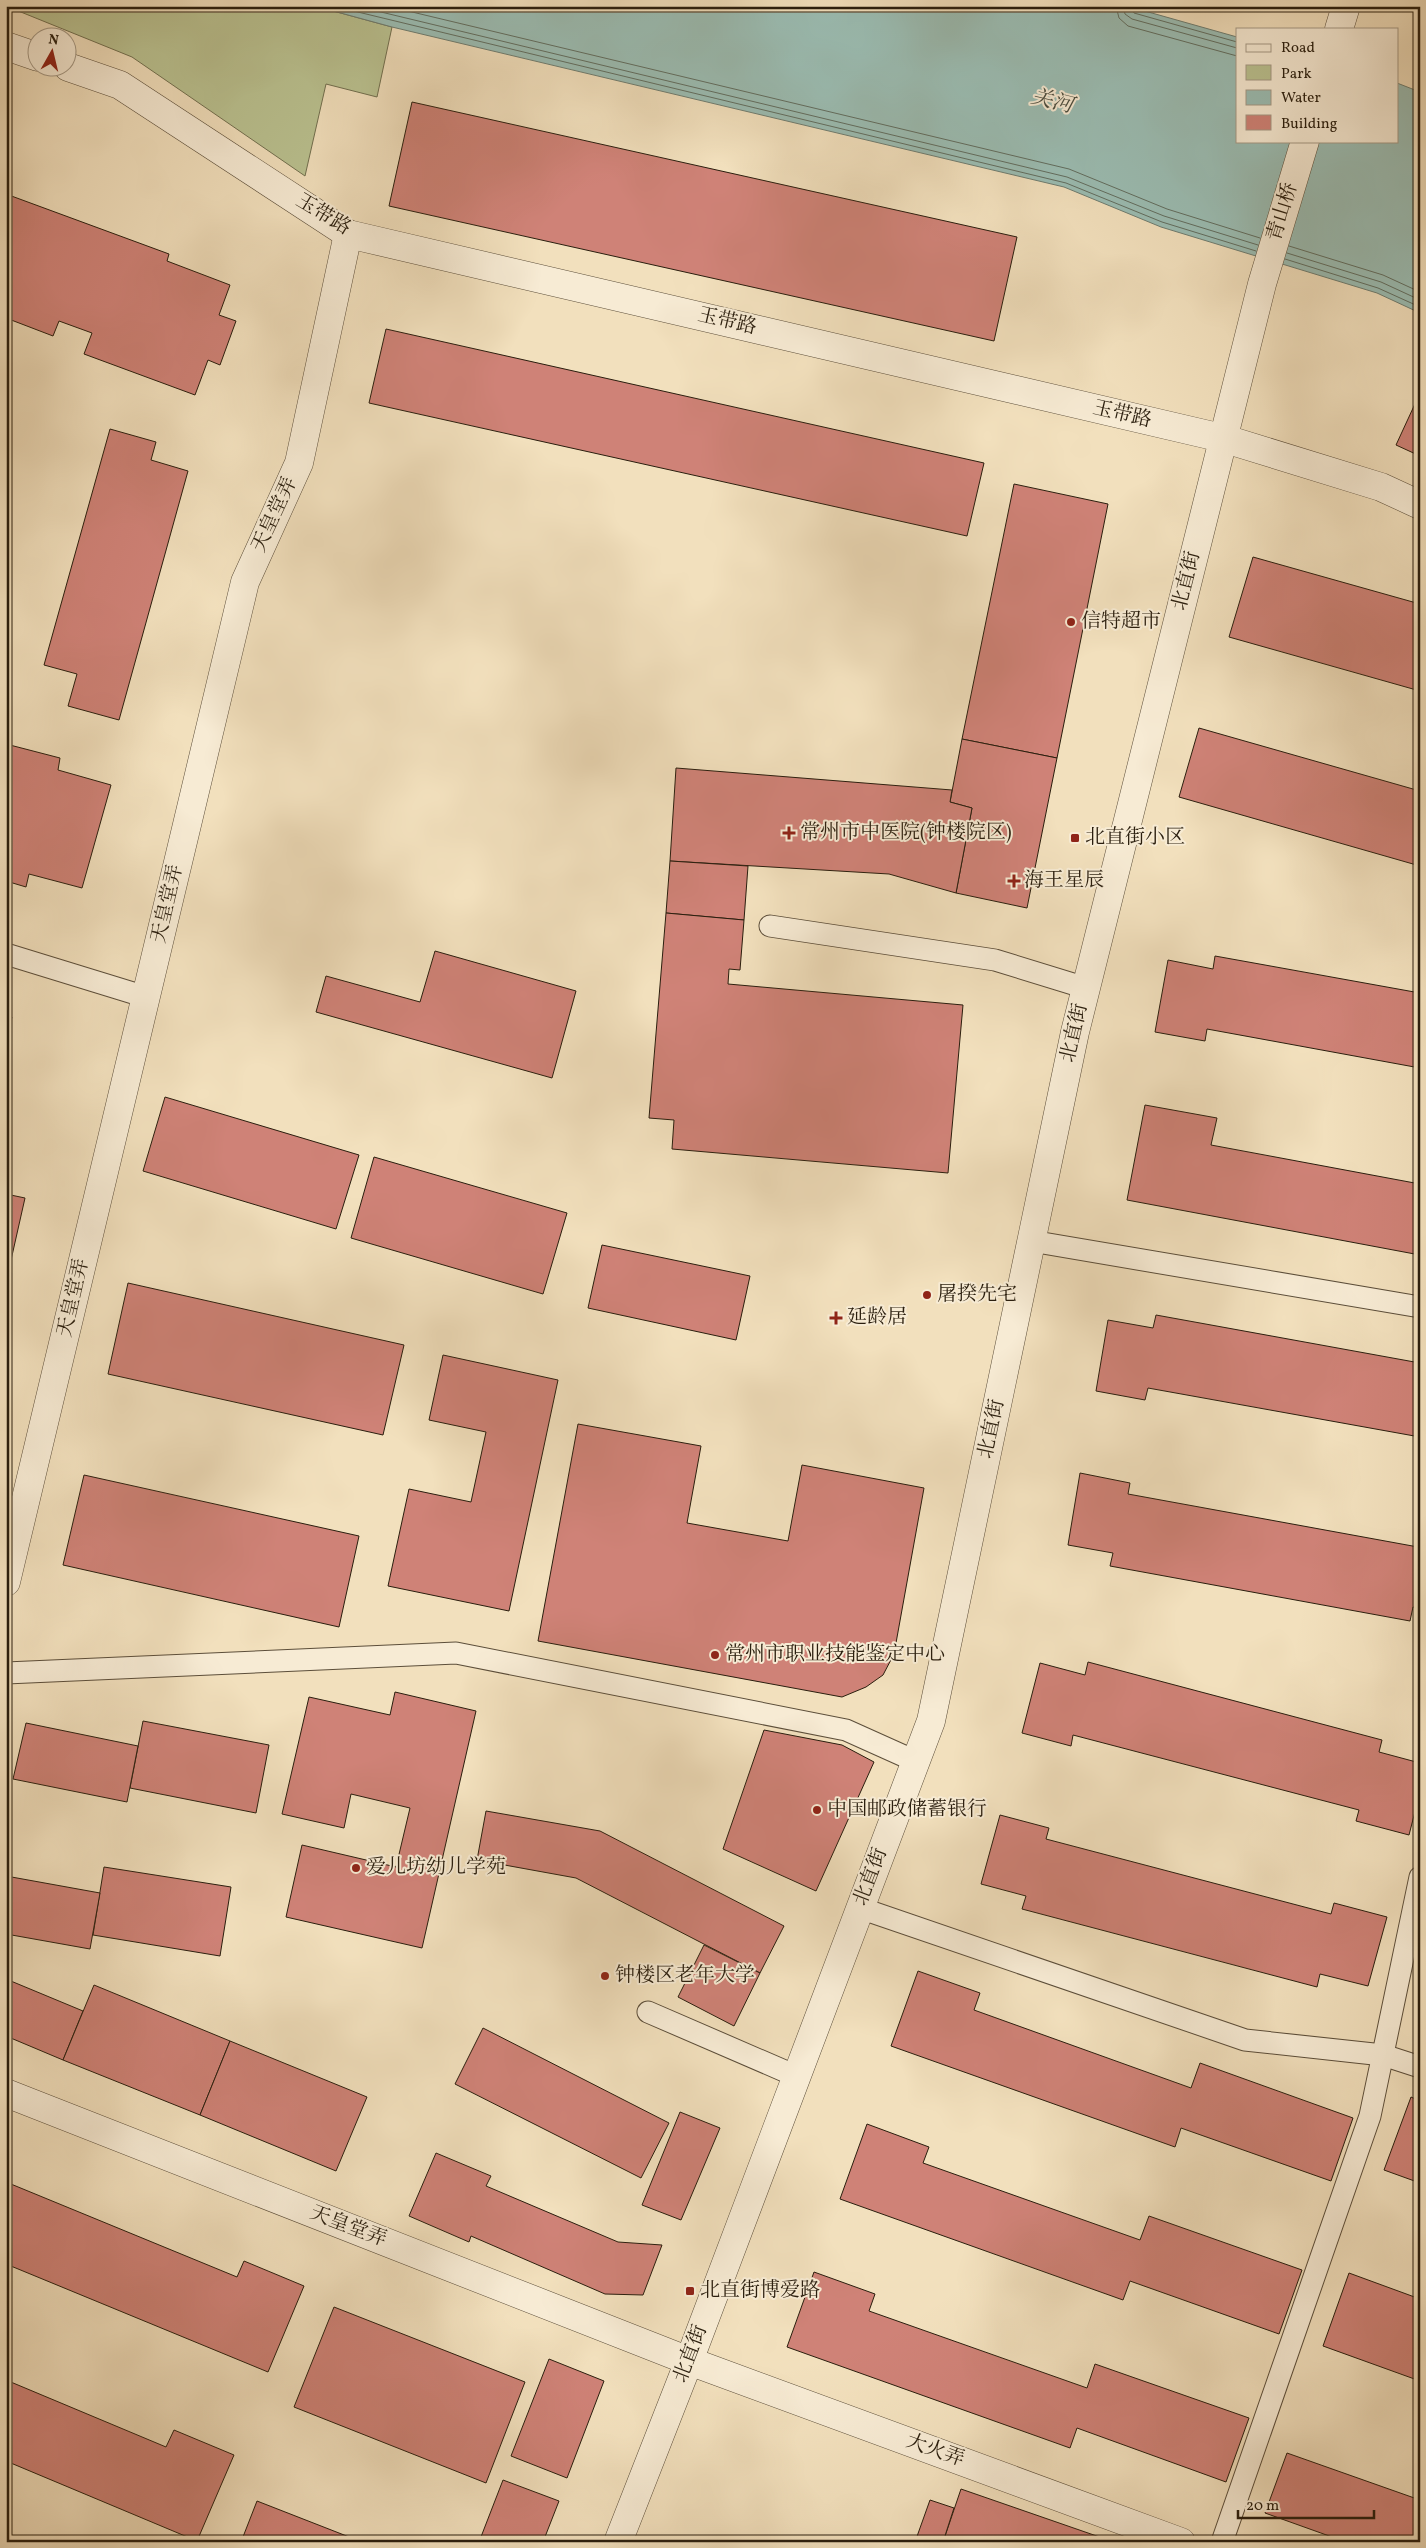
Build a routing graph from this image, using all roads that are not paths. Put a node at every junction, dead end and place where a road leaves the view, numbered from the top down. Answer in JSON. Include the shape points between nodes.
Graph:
{"nodes":[{"id":1,"x":1346,"y":6,"type":"edge"},
{"id":2,"x":1339,"y":28,"type":"edge"},
{"id":3,"x":6,"y":46,"type":"edge"},
{"id":4,"x":28,"y":54,"type":"edge"},
{"id":5,"x":78,"y":70,"type":"edge"},
{"id":6,"x":1305,"y":142,"type":"edge"},
{"id":7,"x":348,"y":234,"type":"junction"},
{"id":8,"x":1262,"y":284,"type":"joint"},
{"id":9,"x":1222,"y":438,"type":"junction"},
{"id":10,"x":1420,"y":505,"type":"edge"},
{"id":11,"x":770,"y":926,"type":"dead end"},
{"id":12,"x":6,"y":954,"type":"edge"},
{"id":13,"x":1086,"y":988,"type":"junction"},
{"id":14,"x":146,"y":997,"type":"junction"},
{"id":15,"x":1031,"y":1241,"type":"junction"},
{"id":16,"x":1420,"y":1307,"type":"edge"},
{"id":17,"x":6,"y":1582,"type":"edge"},
{"id":18,"x":6,"y":1673,"type":"edge"},
{"id":19,"x":915,"y":1761,"type":"junction"},
{"id":20,"x":1420,"y":1877,"type":"edge"},
{"id":21,"x":860,"y":1908,"type":"junction"},
{"id":22,"x":648,"y":2012,"type":"dead end"},
{"id":23,"x":1383,"y":2055,"type":"junction"},
{"id":24,"x":1420,"y":2067,"type":"edge"},
{"id":25,"x":796,"y":2076,"type":"junction"},
{"id":26,"x":6,"y":2094,"type":"edge"},
{"id":27,"x":689,"y":2361,"type":"junction"},
{"id":28,"x":618,"y":2542,"type":"edge"},
{"id":29,"x":1181,"y":2542,"type":"edge"},
{"id":30,"x":1222,"y":2542,"type":"edge"}],
"edges":[{"from":1,"to":2,"type":"street"},
{"from":3,"to":4,"type":"street"},
{"from":5,"to":7,"type":"street","name":"玉带路","via":[[120,85]]},
{"from":6,"to":8,"type":"street","name":"青山桥"},
{"from":7,"to":9,"type":"street","name":"玉带路"},
{"from":7,"to":14,"type":"street","name":"天皇堂弄","via":[[299,463],[245,582]]},
{"from":8,"to":9,"type":"street","name":"北直街"},
{"from":9,"to":10,"type":"street","name":"玉带路","via":[[1381,487]]},
{"from":9,"to":13,"type":"street","name":"北直街"},
{"from":11,"to":13,"type":"lane","via":[[995,960]]},
{"from":12,"to":14,"type":"lane"},
{"from":13,"to":15,"type":"street","name":"北直街"},
{"from":14,"to":17,"type":"street","name":"天皇堂弄"},
{"from":15,"to":16,"type":"lane"},
{"from":15,"to":19,"type":"street","name":"北直街","via":[[931,1720]]},
{"from":18,"to":19,"type":"lane","via":[[456,1653],[846,1730]]},
{"from":19,"to":21,"type":"street","name":"北直街"},
{"from":20,"to":23,"type":"lane"},
{"from":21,"to":23,"type":"lane","via":[[1245,2040]]},
{"from":21,"to":25,"type":"street","name":"北直街"},
{"from":22,"to":25,"type":"lane"},
{"from":23,"to":24,"type":"lane"},
{"from":23,"to":30,"type":"lane","via":[[1370,2116]]},
{"from":25,"to":27,"type":"street","name":"北直街"},
{"from":26,"to":27,"type":"street","name":"天皇堂弄"},
{"from":27,"to":28,"type":"street","name":"北直街"},
{"from":27,"to":29,"type":"street","name":"大火弄"}]}
